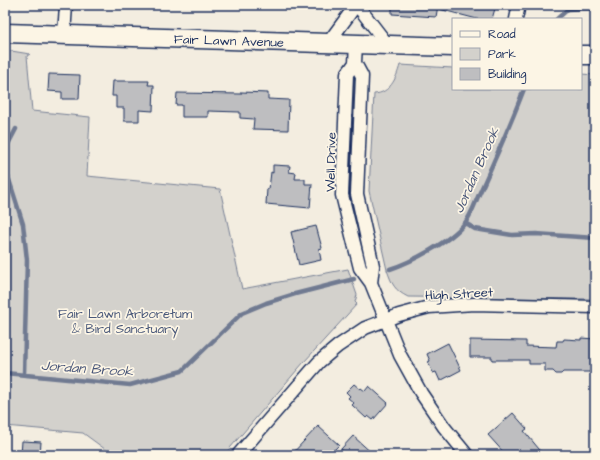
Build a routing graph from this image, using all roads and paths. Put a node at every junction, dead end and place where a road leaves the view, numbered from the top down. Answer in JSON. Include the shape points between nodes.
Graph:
{"nodes":[{"id":1,"x":66,"y":5,"type":"edge"},
{"id":2,"x":356,"y":5,"type":"edge"},
{"id":3,"x":519,"y":5,"type":"edge"},
{"id":4,"x":516,"y":18,"type":"edge"},
{"id":5,"x":5,"y":33,"type":"edge"},
{"id":6,"x":64,"y":35,"type":"junction"},
{"id":7,"x":328,"y":42,"type":"junction"},
{"id":8,"x":356,"y":43,"type":"junction"},
{"id":9,"x":387,"y":44,"type":"junction"},
{"id":10,"x":452,"y":47,"type":"edge"},
{"id":11,"x":582,"y":54,"type":"edge"},
{"id":12,"x":595,"y":55,"type":"edge"},
{"id":13,"x":595,"y":307,"type":"edge"},
{"id":14,"x":385,"y":320,"type":"junction"},
{"id":15,"x":238,"y":455,"type":"edge"},
{"id":16,"x":467,"y":455,"type":"edge"}],
"edges":[{"from":1,"to":6,"type":"street"},
{"from":2,"to":7,"type":"street"},
{"from":2,"to":9,"type":"street"},
{"from":3,"to":4,"type":"street"},
{"from":5,"to":6,"type":"main road","name":"Fair Lawn Avenue"},
{"from":6,"to":7,"type":"main road","name":"Fair Lawn Avenue"},
{"from":7,"to":8,"type":"main road","name":"Fair Lawn Avenue"},
{"from":8,"to":9,"type":"main road","name":"Fair Lawn Avenue"},
{"from":8,"to":14,"type":"street","via":[[355,63],[362,76],[357,194],[373,266],[372,283]]},
{"from":9,"to":10,"type":"main road","name":"Fair Lawn Avenue"},
{"from":11,"to":12,"type":"main road"},
{"from":13,"to":14,"type":"street","name":"High Street","via":[[474,304],[429,308]]},
{"from":14,"to":15,"type":"street","name":"High Street","via":[[365,328],[319,362]]},
{"from":14,"to":16,"type":"street","via":[[400,355],[421,393]]}]}
